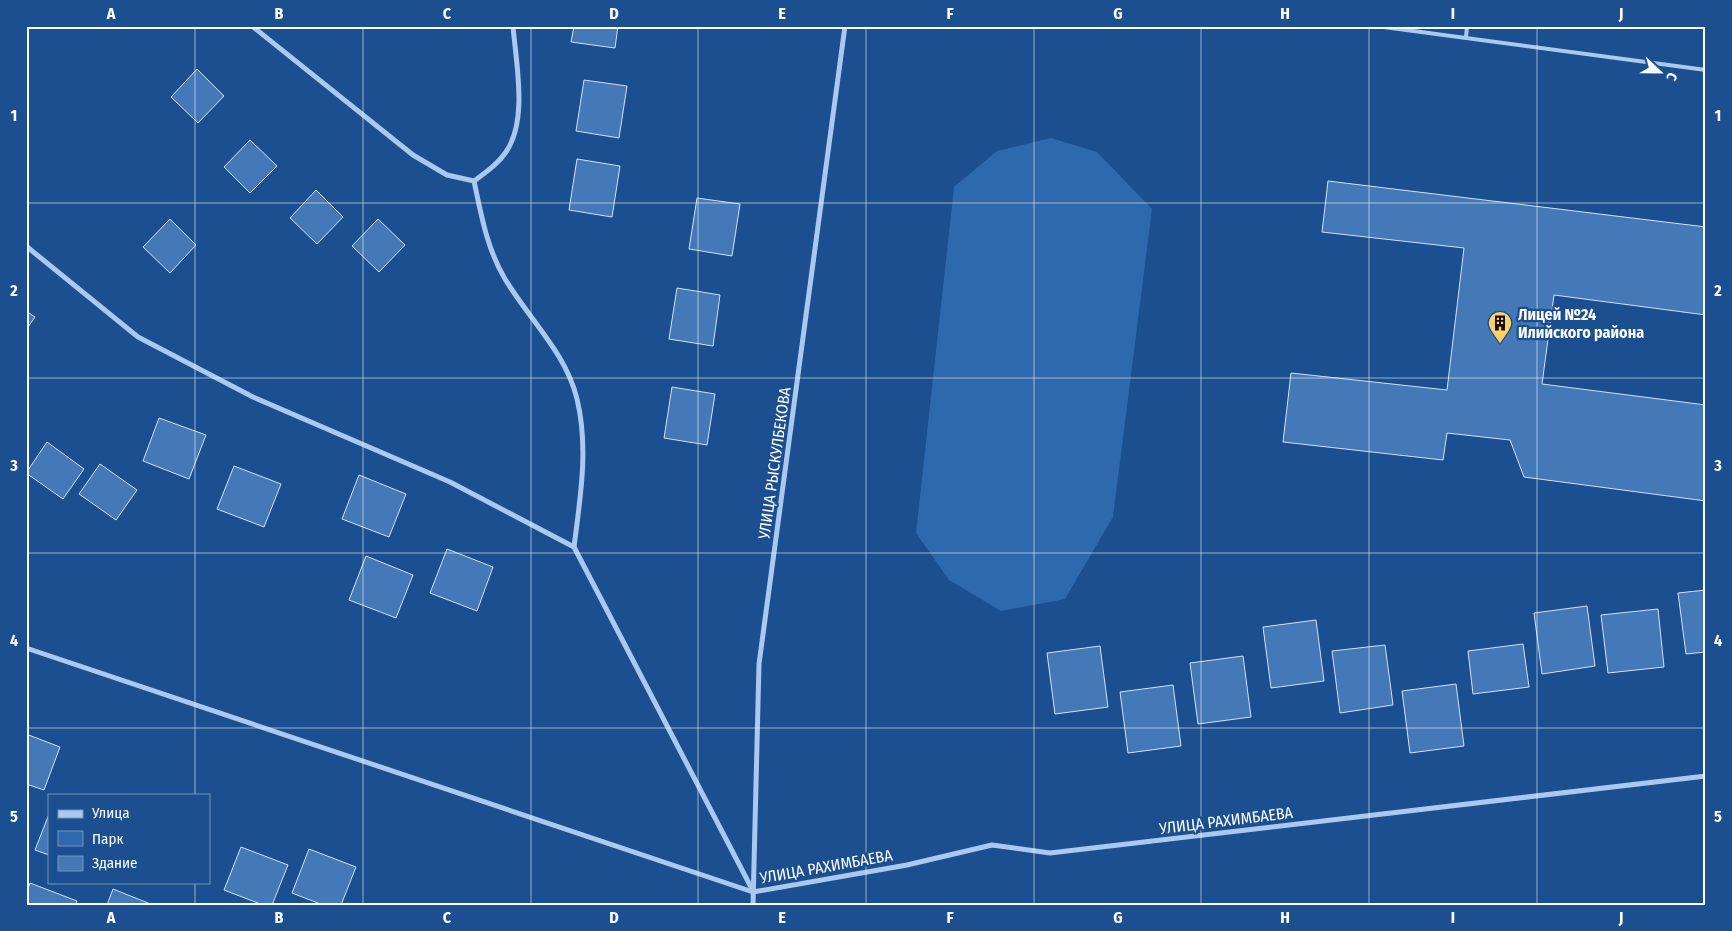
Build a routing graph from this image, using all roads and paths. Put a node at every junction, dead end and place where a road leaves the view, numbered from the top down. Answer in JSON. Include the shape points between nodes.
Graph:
{"nodes":[{"id":1,"x":252,"y":26,"type":"edge"},
{"id":2,"x":513,"y":26,"type":"edge"},
{"id":3,"x":845,"y":26,"type":"edge"},
{"id":4,"x":1376,"y":26,"type":"edge"},
{"id":5,"x":1467,"y":26,"type":"edge"},
{"id":6,"x":1466,"y":37,"type":"junction"},
{"id":7,"x":1706,"y":70,"type":"edge"},
{"id":8,"x":474,"y":181,"type":"junction"},
{"id":9,"x":26,"y":246,"type":"edge"},
{"id":10,"x":574,"y":547,"type":"junction"},
{"id":11,"x":26,"y":648,"type":"edge"},
{"id":12,"x":1706,"y":776,"type":"edge"},
{"id":13,"x":753,"y":892,"type":"junction"},
{"id":14,"x":753,"y":905,"type":"edge"}],
"edges":[{"from":1,"to":8,"type":"street","via":[[413,155],[447,175]]},
{"from":2,"to":8,"type":"street","via":[[519,97],[514,136],[493,167]]},
{"from":3,"to":13,"type":"street","name":"УЛИЦА РЫСКУЛБЕКОВА","via":[[759,664]]},
{"from":4,"to":6,"type":"lane"},
{"from":5,"to":6,"type":"lane"},
{"from":6,"to":7,"type":"lane"},
{"from":8,"to":10,"type":"street","via":[[490,244],[504,278],[561,360],[577,399],[583,474]]},
{"from":9,"to":10,"type":"street","via":[[138,337],[253,397],[450,482]]},
{"from":10,"to":13,"type":"street"},
{"from":11,"to":13,"type":"street"},
{"from":12,"to":13,"type":"street","name":"УЛИЦА РАХИМБАЕВА","via":[[1050,853],[992,845],[906,865]]},
{"from":13,"to":14,"type":"street","name":"УЛИЦА РЫСКУЛБЕКОВА"}]}
